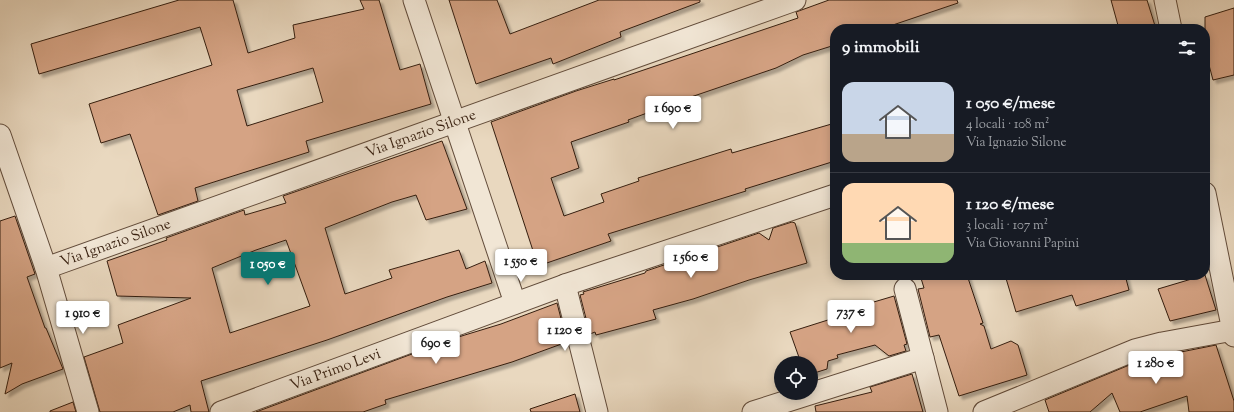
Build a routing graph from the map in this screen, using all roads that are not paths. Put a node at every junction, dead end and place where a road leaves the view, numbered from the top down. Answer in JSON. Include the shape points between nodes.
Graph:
{"nodes":[{"id":1,"x":414,"y":0,"type":"edge"},
{"id":2,"x":795,"y":0,"type":"edge"},
{"id":3,"x":1165,"y":0,"type":"edge"},
{"id":4,"x":1170,"y":24,"type":"edge"},
{"id":5,"x":454,"y":121,"type":"junction"},
{"id":6,"x":0,"y":135,"type":"edge"},
{"id":7,"x":830,"y":197,"type":"edge"},
{"id":8,"x":1210,"y":218,"type":"edge"},
{"id":9,"x":46,"y":268,"type":"junction"},
{"id":10,"x":565,"y":285,"type":"junction"},
{"id":11,"x":905,"y":289,"type":"dead end"},
{"id":12,"x":515,"y":303,"type":"junction"},
{"id":13,"x":1233,"y":333,"type":"edge"},
{"id":14,"x":924,"y":358,"type":"junction"},
{"id":15,"x":88,"y":412,"type":"edge"},
{"id":16,"x":221,"y":412,"type":"edge"},
{"id":17,"x":598,"y":412,"type":"edge"},
{"id":18,"x":753,"y":412,"type":"edge"},
{"id":19,"x":937,"y":412,"type":"edge"},
{"id":20,"x":984,"y":412,"type":"edge"}],
"edges":[{"from":1,"to":5,"type":"street"},
{"from":2,"to":5,"type":"street","name":"Via Ignazio Silone"},
{"from":3,"to":4,"type":"street"},
{"from":5,"to":9,"type":"street","name":"Via Ignazio Silone"},
{"from":5,"to":12,"type":"street"},
{"from":6,"to":9,"type":"street"},
{"from":7,"to":10,"type":"street","name":"Via Primo Levi"},
{"from":8,"to":13,"type":"street"},
{"from":9,"to":15,"type":"street"},
{"from":10,"to":12,"type":"street","name":"Via Primo Levi"},
{"from":10,"to":17,"type":"street"},
{"from":11,"to":14,"type":"street"},
{"from":12,"to":16,"type":"street","name":"Via Primo Levi"},
{"from":13,"to":20,"type":"street","via":[[1162,343],[1135,350]]},
{"from":14,"to":18,"type":"street"},
{"from":14,"to":19,"type":"street"}]}
